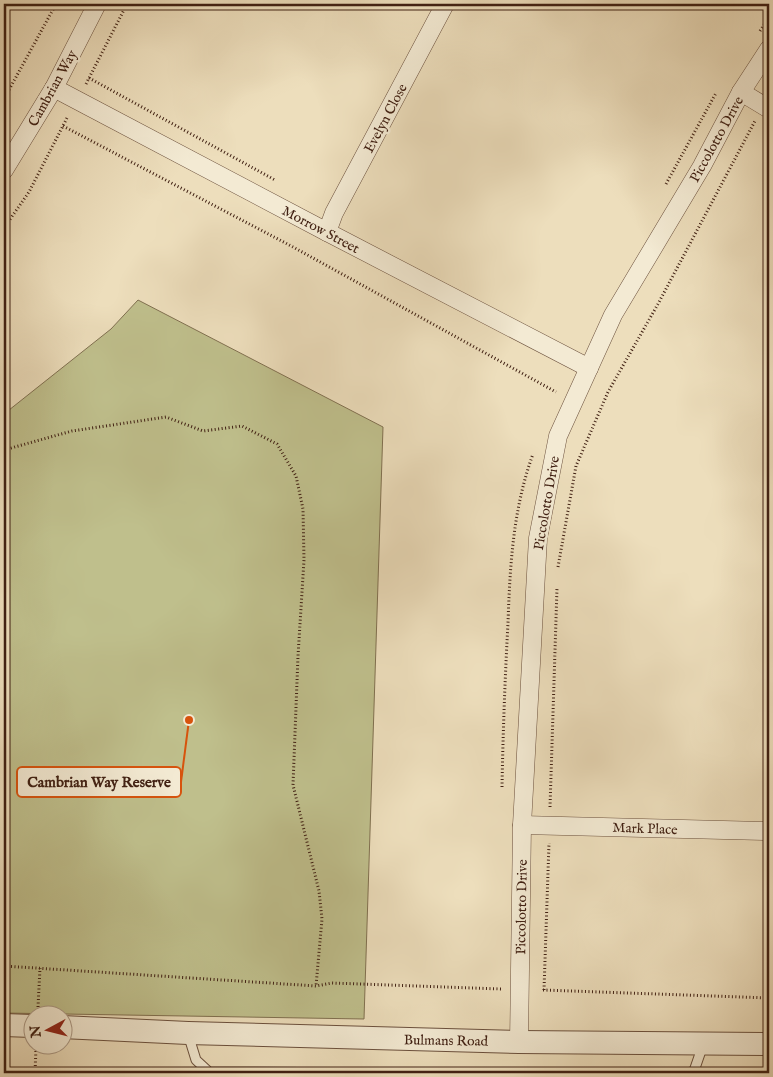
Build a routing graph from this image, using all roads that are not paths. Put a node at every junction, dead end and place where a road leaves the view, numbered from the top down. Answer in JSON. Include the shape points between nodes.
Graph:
{"nodes":[{"id":1,"x":97,"y":4,"type":"edge"},
{"id":2,"x":445,"y":4,"type":"edge"},
{"id":3,"x":769,"y":49,"type":"edge"},
{"id":4,"x":54,"y":88,"type":"junction"},
{"id":5,"x":741,"y":92,"type":"junction"},
{"id":6,"x":767,"y":107,"type":"edge"},
{"id":7,"x":4,"y":170,"type":"edge"},
{"id":8,"x":327,"y":232,"type":"junction"},
{"id":9,"x":589,"y":368,"type":"junction"},
{"id":10,"x":522,"y":824,"type":"junction"},
{"id":11,"x":769,"y":831,"type":"edge"},
{"id":12,"x":4,"y":1026,"type":"edge"},
{"id":13,"x":22,"y":1026,"type":"edge"},
{"id":14,"x":72,"y":1027,"type":"edge"},
{"id":15,"x":188,"y":1033,"type":"junction"},
{"id":16,"x":520,"y":1042,"type":"junction"},
{"id":17,"x":769,"y":1044,"type":"edge"},
{"id":18,"x":704,"y":1045,"type":"junction"},
{"id":19,"x":396,"y":1073,"type":"edge"},
{"id":20,"x":688,"y":1073,"type":"edge"}],
"edges":[{"from":1,"to":4,"type":"street","name":"Cambrian Way"},
{"from":2,"to":8,"type":"street","name":"Evelyn Close","via":[[334,212]]},
{"from":3,"to":5,"type":"street","name":"Piccolotto Drive"},
{"from":4,"to":7,"type":"street","name":"Cambrian Way"},
{"from":4,"to":8,"type":"street","name":"Morrow Street"},
{"from":5,"to":6,"type":"street"},
{"from":5,"to":9,"type":"street","name":"Piccolotto Drive","via":[[702,166],[613,315]]},
{"from":8,"to":9,"type":"street","name":"Morrow Street"},
{"from":9,"to":10,"type":"street","name":"Piccolotto Drive","via":[[558,436],[538,538]]},
{"from":10,"to":11,"type":"street","name":"Mark Place"},
{"from":10,"to":16,"type":"street","name":"Piccolotto Drive"},
{"from":12,"to":13,"type":"street"},
{"from":14,"to":15,"type":"street","name":"Bulmans Road"},
{"from":15,"to":16,"type":"street","name":"Bulmans Road"},
{"from":15,"to":19,"type":"lane","via":[[196,1060],[210,1072]]},
{"from":16,"to":18,"type":"street","name":"Bulmans Road"},
{"from":17,"to":18,"type":"street","name":"Bulmans Road"},
{"from":18,"to":20,"type":"lane","via":[[694,1071]]}]}
